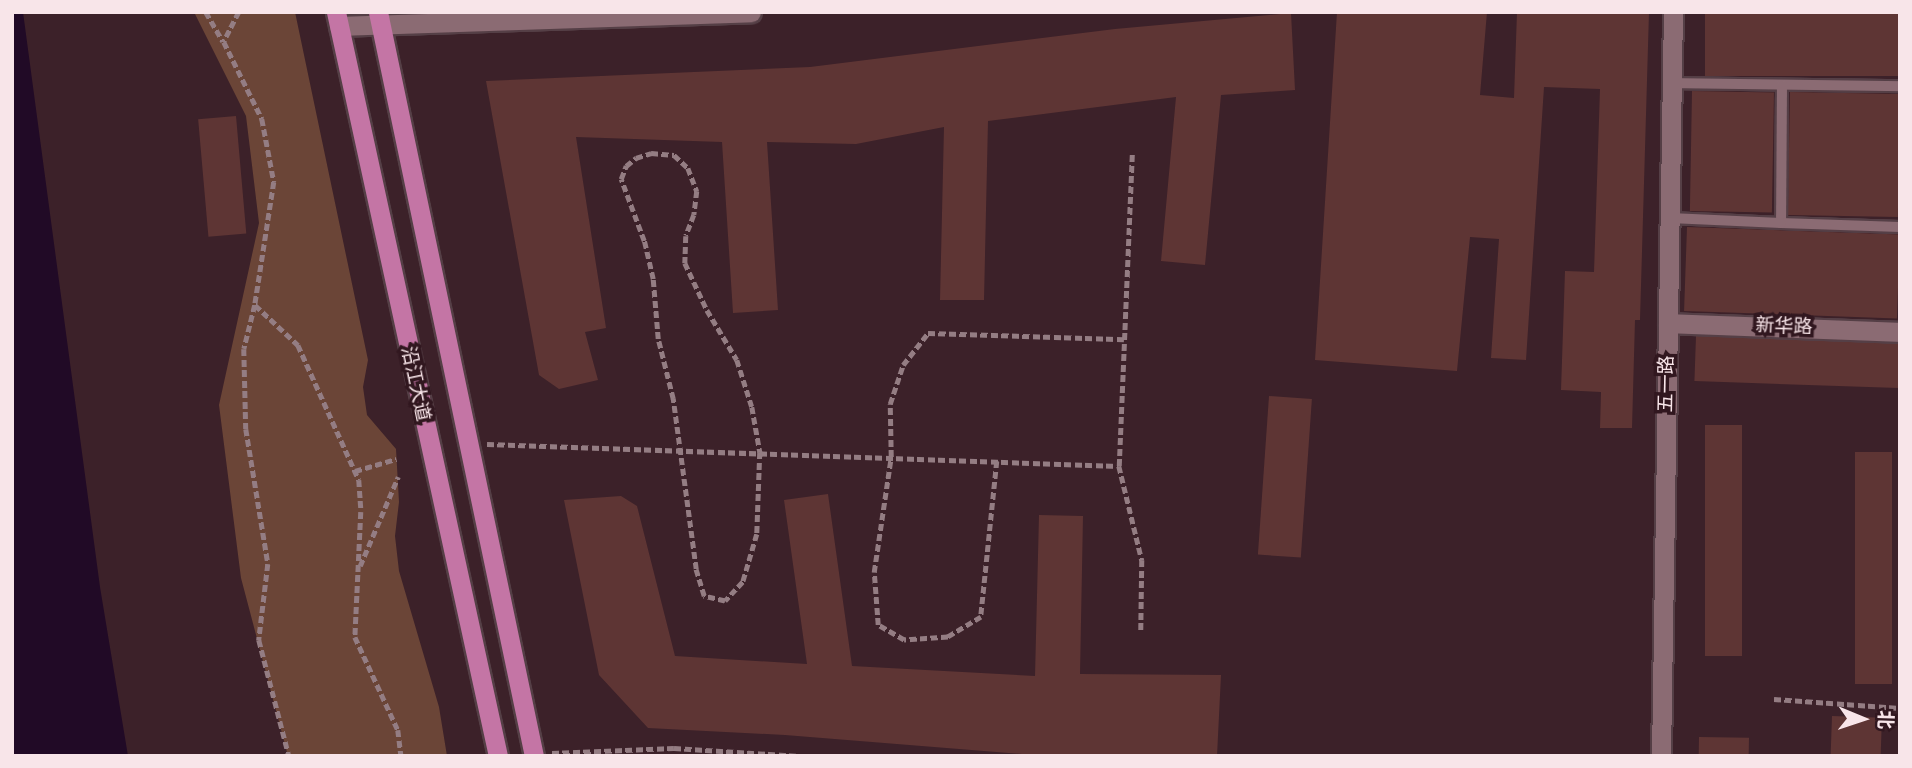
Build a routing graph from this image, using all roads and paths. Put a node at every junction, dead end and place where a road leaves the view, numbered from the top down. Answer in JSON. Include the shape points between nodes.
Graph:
{"nodes":[{"id":1,"x":206,"y":12,"type":"edge"},
{"id":2,"x":239,"y":12,"type":"edge"},
{"id":3,"x":751,"y":12,"type":"edge"},
{"id":4,"x":1673,"y":12,"type":"edge"},
{"id":5,"x":337,"y":19,"type":"edge"},
{"id":6,"x":379,"y":19,"type":"edge"},
{"id":7,"x":224,"y":42,"type":"junction"},
{"id":8,"x":1672,"y":83,"type":"junction"},
{"id":9,"x":1782,"y":85,"type":"junction"},
{"id":10,"x":1900,"y":86,"type":"edge"},
{"id":11,"x":1132,"y":152,"type":"dead end"},
{"id":12,"x":1670,"y":218,"type":"junction"},
{"id":13,"x":1781,"y":223,"type":"junction"},
{"id":14,"x":1900,"y":226,"type":"edge"},
{"id":15,"x":255,"y":305,"type":"junction"},
{"id":16,"x":1668,"y":323,"type":"junction"},
{"id":17,"x":1900,"y":332,"type":"edge"},
{"id":18,"x":1125,"y":339,"type":"junction"},
{"id":19,"x":469,"y":443,"type":"junction"},
{"id":20,"x":681,"y":449,"type":"junction"},
{"id":21,"x":760,"y":452,"type":"junction"},
{"id":22,"x":891,"y":457,"type":"junction"},
{"id":23,"x":396,"y":459,"type":"dead end"},
{"id":24,"x":997,"y":461,"type":"junction"},
{"id":25,"x":1119,"y":466,"type":"junction"},
{"id":26,"x":355,"y":471,"type":"junction"},
{"id":27,"x":398,"y":477,"type":"dead end"},
{"id":28,"x":358,"y":569,"type":"junction"},
{"id":29,"x":1141,"y":631,"type":"dead end"},
{"id":30,"x":1774,"y":699,"type":"dead end"},
{"id":31,"x":1900,"y":708,"type":"edge"},
{"id":32,"x":534,"y":755,"type":"edge"},
{"id":33,"x":289,"y":756,"type":"edge"},
{"id":34,"x":401,"y":756,"type":"edge"},
{"id":35,"x":498,"y":756,"type":"edge"},
{"id":36,"x":800,"y":756,"type":"edge"},
{"id":37,"x":1661,"y":756,"type":"edge"}],
"edges":[{"from":1,"to":7,"type":"path"},
{"from":2,"to":7,"type":"path"},
{"from":3,"to":6,"type":"street"},
{"from":4,"to":8,"type":"street","name":"五一路"},
{"from":5,"to":6,"type":"street"},
{"from":5,"to":35,"type":"main road","name":"沿江大道"},
{"from":6,"to":19,"type":"main road"},
{"from":7,"to":15,"type":"path","via":[[262,119],[274,182]]},
{"from":8,"to":9,"type":"lane"},
{"from":8,"to":12,"type":"street","name":"五一路"},
{"from":9,"to":10,"type":"lane"},
{"from":9,"to":13,"type":"lane"},
{"from":11,"to":18,"type":"path"},
{"from":12,"to":13,"type":"lane"},
{"from":12,"to":16,"type":"street","name":"五一路"},
{"from":13,"to":14,"type":"lane"},
{"from":15,"to":26,"type":"path","via":[[298,345]]},
{"from":15,"to":33,"type":"path","via":[[244,349],[246,429],[268,564],[260,640]]},
{"from":16,"to":17,"type":"street","name":"新华路"},
{"from":16,"to":37,"type":"street","name":"五一路"},
{"from":18,"to":22,"type":"path","via":[[928,333],[903,365],[890,404]]},
{"from":18,"to":25,"type":"path"},
{"from":19,"to":20,"type":"path"},
{"from":19,"to":32,"type":"main road"},
{"from":20,"to":21,"type":"path"},
{"from":20,"to":21,"type":"path","via":[[696,569],[705,596],[725,601],[743,582],[757,534]]},
{"from":20,"to":21,"type":"path","via":[[658,339],[653,279],[621,179],[626,166],[651,153],[674,155],[688,168],[697,191],[685,263],[737,360]]},
{"from":21,"to":22,"type":"path"},
{"from":22,"to":24,"type":"path"},
{"from":22,"to":24,"type":"path","via":[[874,572],[878,625],[904,640],[948,637],[981,617]]},
{"from":23,"to":26,"type":"path"},
{"from":24,"to":25,"type":"path"},
{"from":25,"to":29,"type":"path","via":[[1142,560]]},
{"from":26,"to":28,"type":"path","via":[[361,512]]},
{"from":27,"to":28,"type":"path"},
{"from":28,"to":34,"type":"path","via":[[355,637],[398,730]]},
{"from":30,"to":31,"type":"path"},
{"from":32,"to":36,"type":"path","via":[[674,748]]}]}
